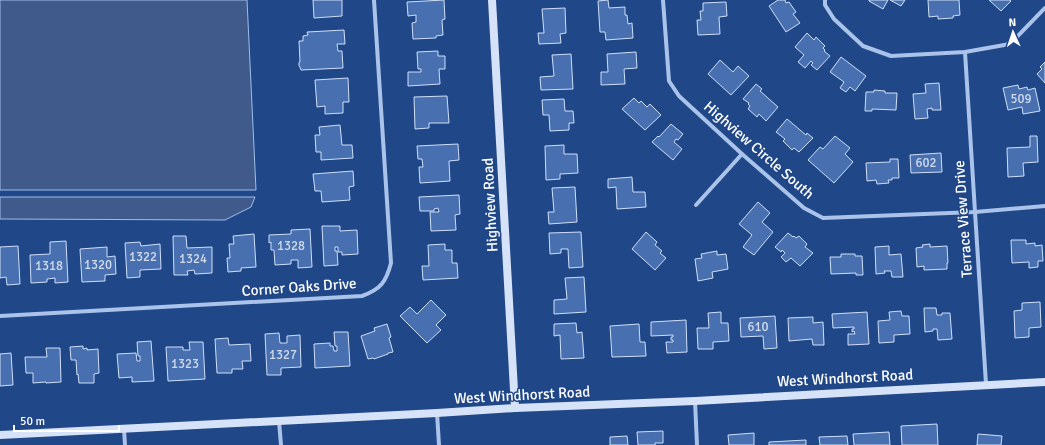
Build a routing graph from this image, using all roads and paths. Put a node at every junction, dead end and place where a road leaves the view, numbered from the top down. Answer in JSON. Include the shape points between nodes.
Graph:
{"nodes":[{"id":1,"x":374,"y":0,"type":"edge"},
{"id":2,"x":492,"y":0,"type":"edge"},
{"id":3,"x":663,"y":0,"type":"edge"},
{"id":4,"x":825,"y":0,"type":"edge"},
{"id":5,"x":1045,"y":8,"type":"edge"},
{"id":6,"x":966,"y":52,"type":"junction"},
{"id":7,"x":742,"y":154,"type":"junction"},
{"id":8,"x":696,"y":204,"type":"dead end"},
{"id":9,"x":1045,"y":206,"type":"edge"},
{"id":10,"x":974,"y":212,"type":"junction"},
{"id":11,"x":0,"y":316,"type":"edge"},
{"id":12,"x":1045,"y":382,"type":"edge"},
{"id":13,"x":986,"y":384,"type":"junction"},
{"id":14,"x":695,"y":401,"type":"junction"},
{"id":15,"x":515,"y":408,"type":"junction"},
{"id":16,"x":437,"y":413,"type":"junction"},
{"id":17,"x":279,"y":421,"type":"junction"},
{"id":18,"x":124,"y":429,"type":"junction"},
{"id":19,"x":0,"y":434,"type":"edge"},
{"id":20,"x":124,"y":445,"type":"edge"},
{"id":21,"x":281,"y":445,"type":"edge"},
{"id":22,"x":439,"y":445,"type":"edge"},
{"id":23,"x":697,"y":445,"type":"edge"}],
"edges":[{"from":1,"to":11,"type":"street","name":"Corner Oaks Drive","via":[[391,263],[388,276],[381,285],[362,296]]},
{"from":2,"to":15,"type":"street","name":"Highview Road"},
{"from":3,"to":7,"type":"street","name":"Highview Circle South","via":[[669,80],[679,96]]},
{"from":4,"to":6,"type":"street","via":[[825,5],[834,19],[863,46],[891,56]]},
{"from":5,"to":6,"type":"street","via":[[1010,44]]},
{"from":6,"to":10,"type":"street","name":"Terrace View Drive"},
{"from":7,"to":8,"type":"street"},
{"from":7,"to":10,"type":"street","name":"Highview Circle South","via":[[804,208],[824,218]]},
{"from":9,"to":10,"type":"street","name":"Highview Circle South"},
{"from":10,"to":13,"type":"street","name":"Terrace View Drive"},
{"from":12,"to":13,"type":"street","name":"West Windhorst Road"},
{"from":13,"to":14,"type":"street","name":"West Windhorst Road"},
{"from":14,"to":15,"type":"street","name":"West Windhorst Road"},
{"from":14,"to":23,"type":"street"},
{"from":15,"to":16,"type":"street","name":"West Windhorst Road"},
{"from":16,"to":17,"type":"street","name":"West Windhorst Road"},
{"from":16,"to":22,"type":"street"},
{"from":17,"to":18,"type":"street","name":"West Windhorst Road"},
{"from":17,"to":21,"type":"street"},
{"from":18,"to":19,"type":"street","name":"West Windhorst Road"},
{"from":18,"to":20,"type":"street"}]}
